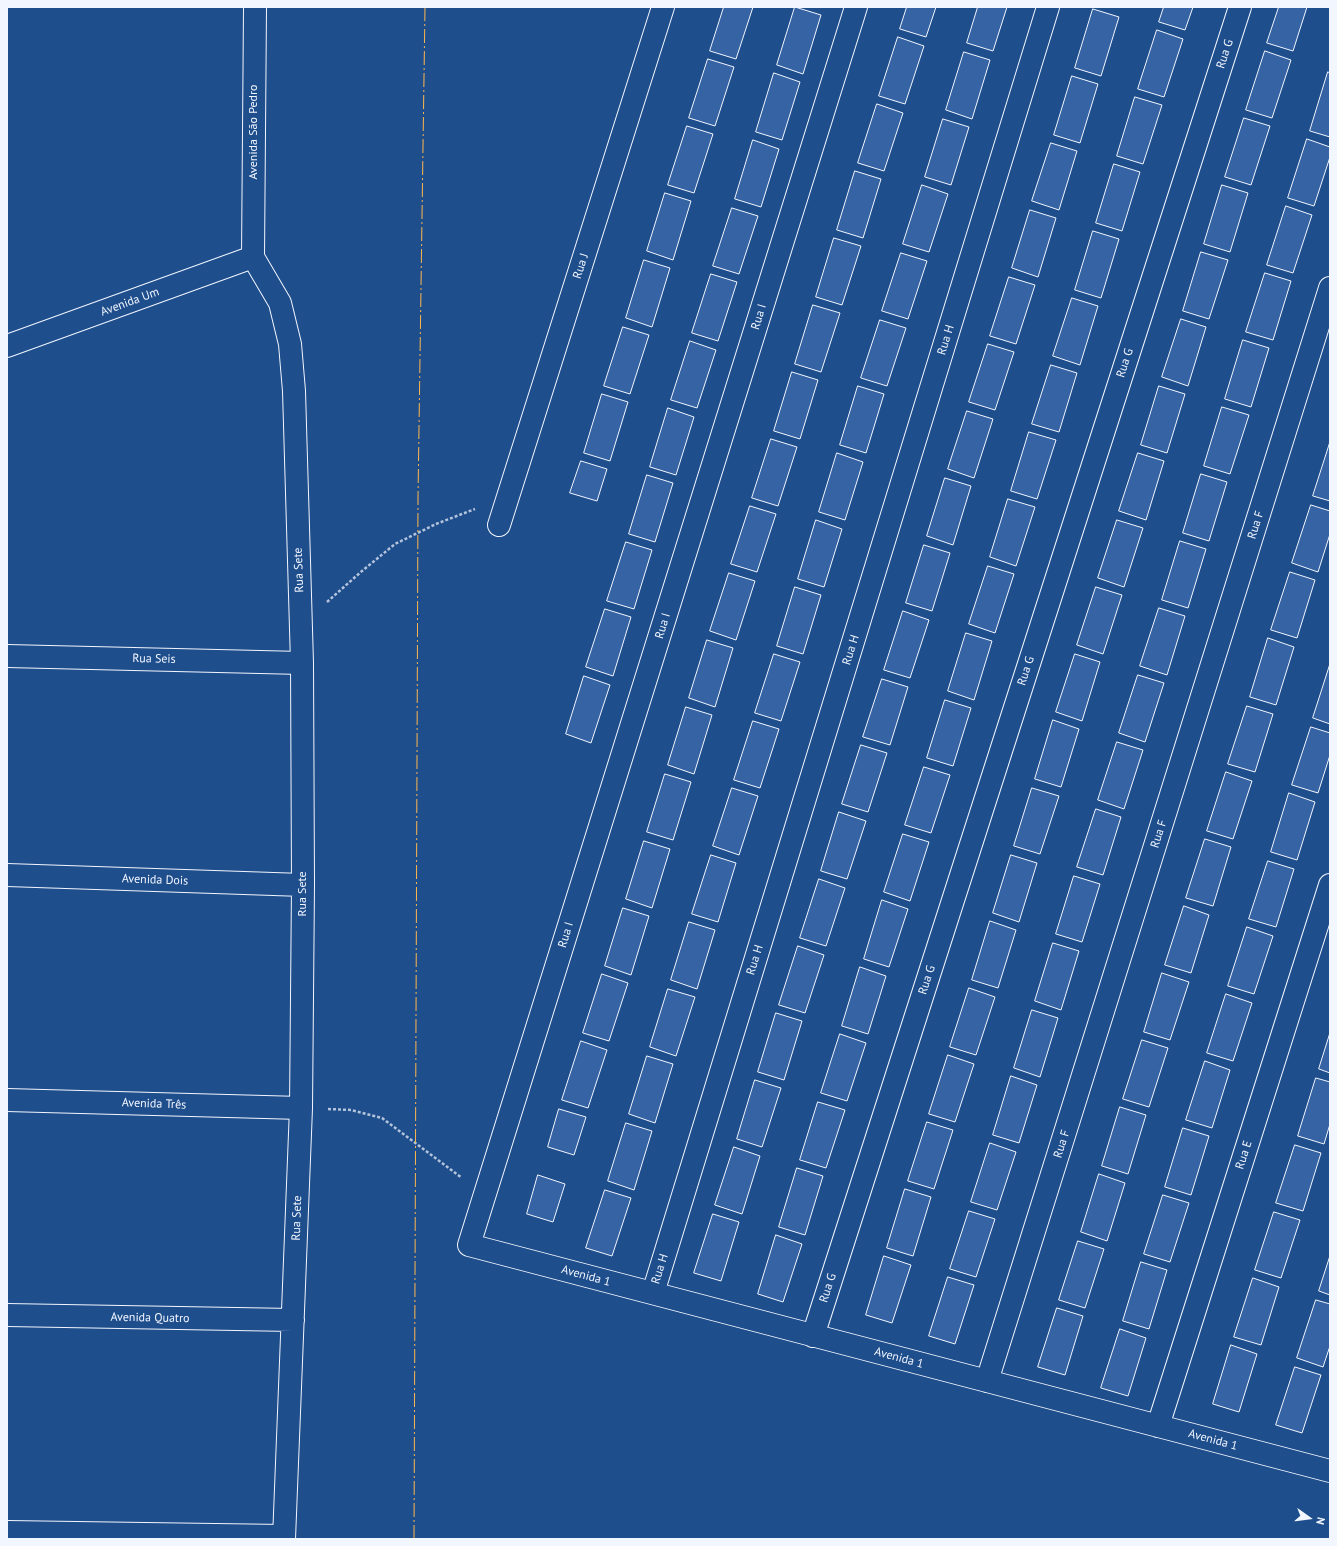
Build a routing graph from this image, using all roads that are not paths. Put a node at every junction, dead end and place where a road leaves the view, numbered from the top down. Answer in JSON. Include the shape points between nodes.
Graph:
{"nodes":[{"id":1,"x":255,"y":7,"type":"edge"},
{"id":2,"x":663,"y":7,"type":"edge"},
{"id":3,"x":856,"y":7,"type":"edge"},
{"id":4,"x":1048,"y":7,"type":"edge"},
{"id":5,"x":1240,"y":7,"type":"edge"},
{"id":6,"x":254,"y":257,"type":"junction"},
{"id":7,"x":1330,"y":288,"type":"edge"},
{"id":8,"x":7,"y":346,"type":"edge"},
{"id":9,"x":499,"y":525,"type":"dead end"},
{"id":10,"x":7,"y":656,"type":"edge"},
{"id":11,"x":302,"y":663,"type":"junction"},
{"id":12,"x":7,"y":875,"type":"edge"},
{"id":13,"x":303,"y":885,"type":"junction"},
{"id":14,"x":1330,"y":885,"type":"edge"},
{"id":15,"x":7,"y":1100,"type":"edge"},
{"id":16,"x":302,"y":1108,"type":"junction"},
{"id":17,"x":469,"y":1245,"type":"joint"},
{"id":18,"x":653,"y":1293,"type":"junction"},
{"id":19,"x":7,"y":1315,"type":"edge"},
{"id":20,"x":293,"y":1320,"type":"junction"},
{"id":21,"x":813,"y":1336,"type":"junction"},
{"id":22,"x":987,"y":1381,"type":"junction"},
{"id":23,"x":1158,"y":1426,"type":"junction"},
{"id":24,"x":1330,"y":1471,"type":"edge"},
{"id":25,"x":7,"y":1532,"type":"edge"},
{"id":26,"x":284,"y":1538,"type":"edge"}],
"edges":[{"from":1,"to":6,"type":"street","name":"Avenida São Pedro"},
{"from":2,"to":9,"type":"street","name":"Rua J"},
{"from":3,"to":17,"type":"street","name":"Rua I"},
{"from":4,"to":18,"type":"street","name":"Rua H"},
{"from":5,"to":21,"type":"street","name":"Rua G"},
{"from":6,"to":8,"type":"street","name":"Avenida Um"},
{"from":6,"to":11,"type":"street","name":"Rua Sete","via":[[280,303],[290,344],[294,391]]},
{"from":7,"to":22,"type":"street","name":"Rua F"},
{"from":10,"to":11,"type":"street","name":"Rua Seis"},
{"from":11,"to":13,"type":"street","name":"Rua Sete"},
{"from":12,"to":13,"type":"street","name":"Avenida Dois"},
{"from":13,"to":16,"type":"street","name":"Rua Sete"},
{"from":14,"to":23,"type":"street","name":"Rua E"},
{"from":15,"to":16,"type":"street","name":"Avenida Três"},
{"from":16,"to":20,"type":"street","name":"Rua Sete"},
{"from":17,"to":18,"type":"street","name":"Avenida 1"},
{"from":18,"to":21,"type":"street","name":"Avenida 1"},
{"from":19,"to":20,"type":"street","name":"Avenida Quatro"},
{"from":20,"to":26,"type":"street","name":"Rua Sete"},
{"from":21,"to":22,"type":"street","name":"Avenida 1"},
{"from":22,"to":23,"type":"street","name":"Avenida 1"},
{"from":23,"to":24,"type":"street","name":"Avenida 1"},
{"from":25,"to":26,"type":"street"}]}
